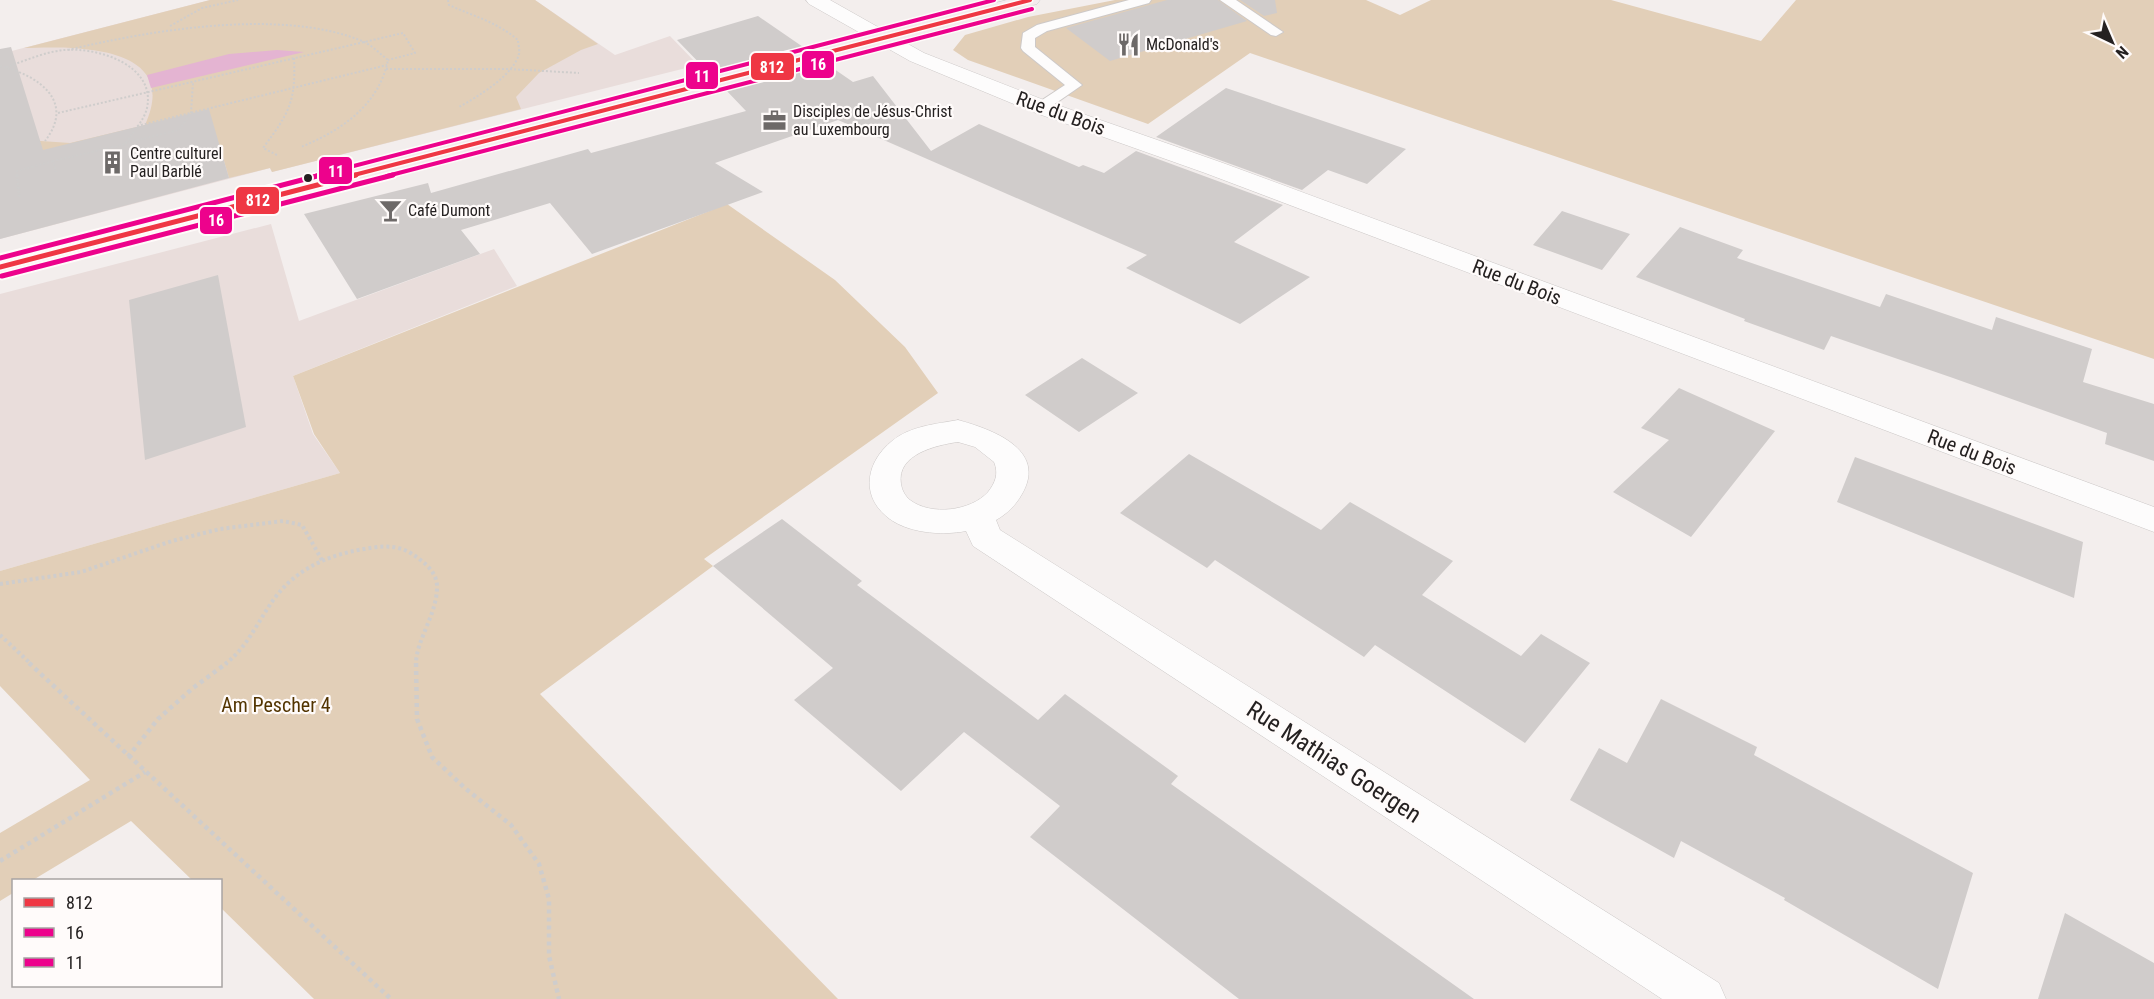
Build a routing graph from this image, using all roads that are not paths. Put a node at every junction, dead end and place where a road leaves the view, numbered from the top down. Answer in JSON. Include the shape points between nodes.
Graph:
{"nodes":[{"id":1,"x":816,"y":0,"type":"edge"},
{"id":2,"x":1029,"y":0,"type":"edge"},
{"id":3,"x":1144,"y":0,"type":"edge"},
{"id":4,"x":1227,"y":0,"type":"edge"},
{"id":5,"x":1276,"y":32,"type":"dead end"},
{"id":6,"x":882,"y":38,"type":"junction"},
{"id":7,"x":1041,"y":107,"type":"junction"},
{"id":8,"x":0,"y":267,"type":"edge"},
{"id":9,"x":978,"y":515,"type":"dead end"},
{"id":10,"x":2154,"y":520,"type":"edge"},
{"id":11,"x":1703,"y":999,"type":"edge"}],
"edges":[{"from":1,"to":6,"type":"street","name":"Rue du Bois"},
{"from":2,"to":6,"type":"main road"},
{"from":3,"to":7,"type":"lane","via":[[1042,28],[1028,36],[1028,48],[1075,85]]},
{"from":4,"to":5,"type":"lane"},
{"from":6,"to":7,"type":"street","name":"Rue du Bois","via":[[917,57]]},
{"from":6,"to":8,"type":"main road"},
{"from":7,"to":10,"type":"street","name":"Rue du Bois"},
{"from":9,"to":11,"type":"street","name":"Rue Mathias Goergen","via":[[986,537]]}]}
